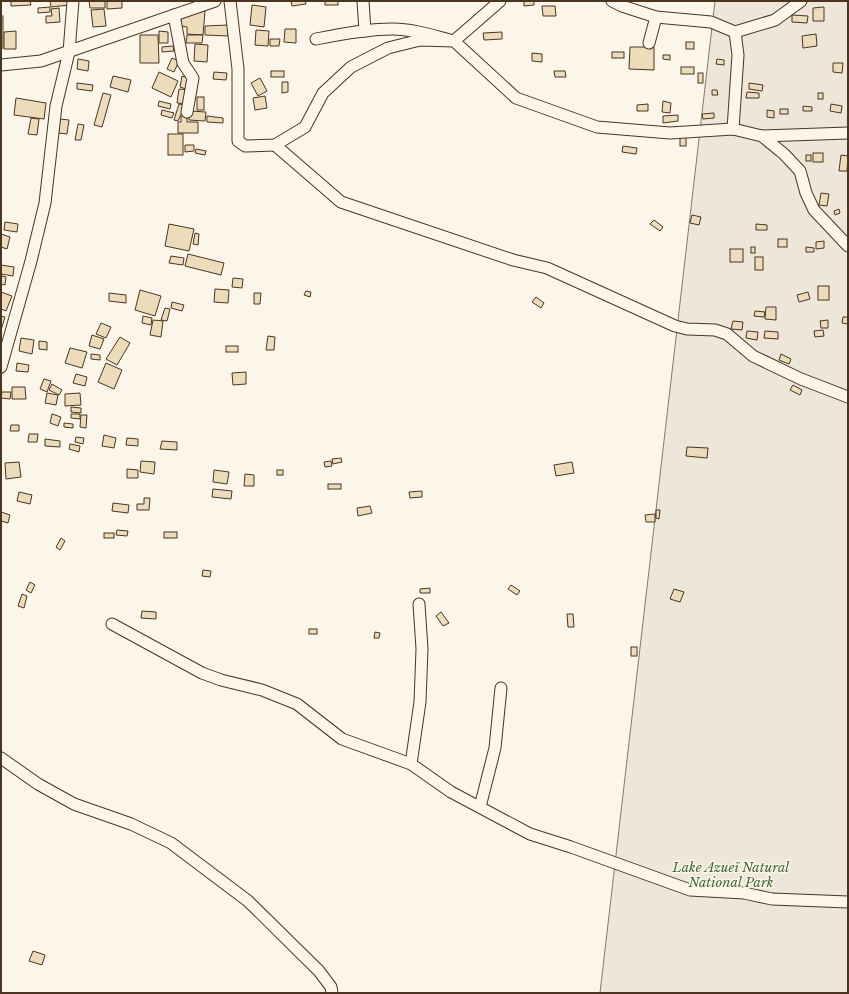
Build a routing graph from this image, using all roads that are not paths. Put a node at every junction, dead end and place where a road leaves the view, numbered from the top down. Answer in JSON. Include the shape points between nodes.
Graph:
{"nodes":[{"id":1,"x":73,"y":1,"type":"edge"},
{"id":2,"x":215,"y":1,"type":"edge"},
{"id":3,"x":230,"y":1,"type":"edge"},
{"id":4,"x":363,"y":1,"type":"edge"},
{"id":5,"x":500,"y":1,"type":"edge"},
{"id":6,"x":612,"y":1,"type":"edge"},
{"id":7,"x":801,"y":1,"type":"edge"},
{"id":8,"x":174,"y":15,"type":"junction"},
{"id":9,"x":656,"y":17,"type":"junction"},
{"id":10,"x":365,"y":31,"type":"junction"},
{"id":11,"x":735,"y":32,"type":"junction"},
{"id":12,"x":316,"y":39,"type":"dead end"},
{"id":13,"x":454,"y":41,"type":"junction"},
{"id":14,"x":649,"y":43,"type":"dead end"},
{"id":15,"x":69,"y":52,"type":"junction"},
{"id":16,"x":1,"y":65,"type":"edge"},
{"id":17,"x":188,"y":112,"type":"dead end"},
{"id":18,"x":733,"y":128,"type":"junction"},
{"id":19,"x":848,"y":133,"type":"edge"},
{"id":20,"x":762,"y":136,"type":"junction"},
{"id":21,"x":275,"y":145,"type":"junction"},
{"id":22,"x":848,"y":246,"type":"edge"},
{"id":23,"x":1,"y":367,"type":"edge"},
{"id":24,"x":848,"y":397,"type":"edge"},
{"id":25,"x":419,"y":604,"type":"dead end"},
{"id":26,"x":112,"y":624,"type":"dead end"},
{"id":27,"x":501,"y":688,"type":"dead end"},
{"id":28,"x":1,"y":758,"type":"edge"},
{"id":29,"x":411,"y":764,"type":"junction"},
{"id":30,"x":480,"y":808,"type":"junction"},
{"id":31,"x":848,"y":902,"type":"edge"},
{"id":32,"x":332,"y":993,"type":"edge"}],
"edges":[{"from":1,"to":15,"type":"street"},
{"from":2,"to":8,"type":"street"},
{"from":3,"to":21,"type":"street","via":[[238,69],[238,141],[245,146]]},
{"from":4,"to":10,"type":"street"},
{"from":5,"to":13,"type":"street"},
{"from":6,"to":9,"type":"street"},
{"from":7,"to":11,"type":"street","via":[[775,20]]},
{"from":8,"to":15,"type":"street"},
{"from":8,"to":17,"type":"street","via":[[182,63],[194,78]]},
{"from":9,"to":11,"type":"street","via":[[711,22]]},
{"from":9,"to":14,"type":"street"},
{"from":10,"to":12,"type":"street"},
{"from":10,"to":13,"type":"street","via":[[401,29]]},
{"from":11,"to":18,"type":"street","via":[[738,55]]},
{"from":13,"to":18,"type":"street","via":[[516,98],[596,127],[670,133]]},
{"from":13,"to":21,"type":"street","via":[[420,40],[403,43],[351,67],[324,93],[305,127]]},
{"from":15,"to":16,"type":"street","via":[[41,61]]},
{"from":15,"to":23,"type":"street","via":[[56,106],[45,203]]},
{"from":18,"to":20,"type":"street"},
{"from":19,"to":20,"type":"street"},
{"from":20,"to":22,"type":"street","via":[[800,171],[814,210]]},
{"from":21,"to":24,"type":"street","via":[[341,202],[513,260],[547,268],[675,326],[715,330],[727,334],[753,356],[801,379]]},
{"from":25,"to":29,"type":"street","via":[[422,649],[420,702]]},
{"from":26,"to":29,"type":"street","via":[[190,668],[222,680],[262,690],[297,704],[342,739]]},
{"from":27,"to":30,"type":"street","via":[[495,748]]},
{"from":28,"to":32,"type":"street","via":[[38,784],[74,804],[131,824],[171,843],[248,901],[319,971],[331,987]]},
{"from":29,"to":30,"type":"street","via":[[451,792]]},
{"from":30,"to":31,"type":"street","via":[[530,834],[571,846],[690,890],[744,892],[772,899]]}]}
